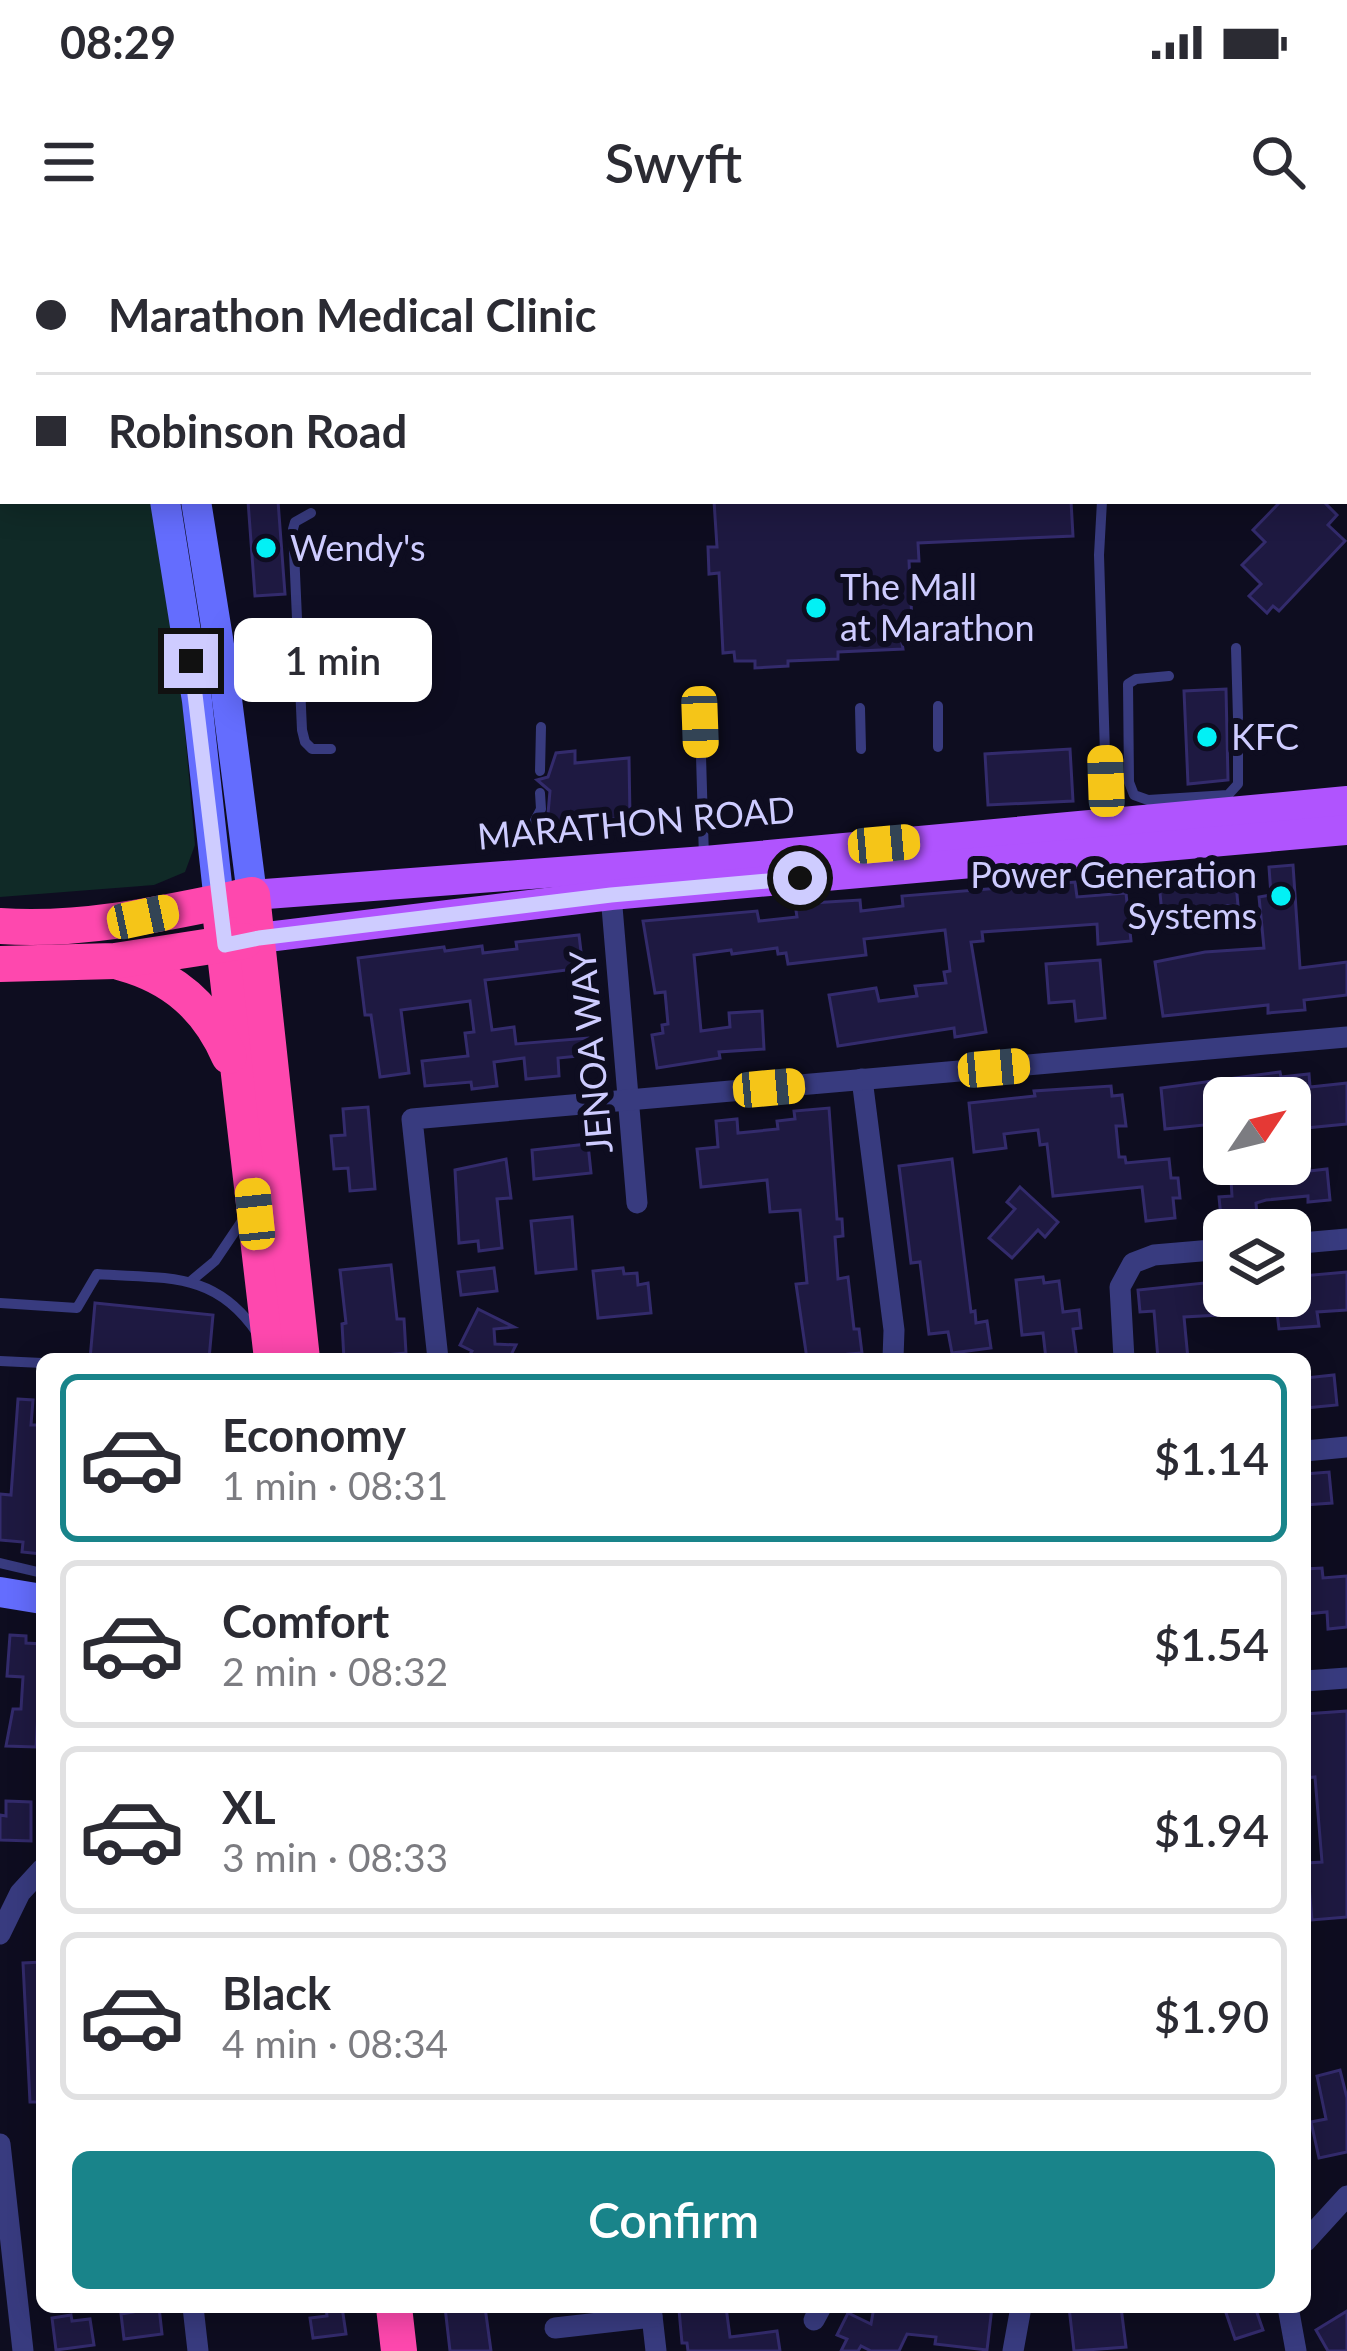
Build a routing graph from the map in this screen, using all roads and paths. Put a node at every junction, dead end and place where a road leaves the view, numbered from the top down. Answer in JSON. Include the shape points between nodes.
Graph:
{"nodes":[{"id":1,"x":165,"y":504,"type":"edge"},
{"id":2,"x":196,"y":504,"type":"edge"},
{"id":3,"x":1102,"y":504,"type":"edge"},
{"id":4,"x":311,"y":513,"type":"dead end"},
{"id":5,"x":1236,"y":648,"type":"dead end"},
{"id":6,"x":1169,"y":676,"type":"dead end"},
{"id":7,"x":938,"y":706,"type":"dead end"},
{"id":8,"x":860,"y":708,"type":"dead end"},
{"id":9,"x":1238,"y":718,"type":"dead end"},
{"id":10,"x":700,"y":722,"type":"dead end"},
{"id":11,"x":541,"y":727,"type":"dead end"},
{"id":12,"x":938,"y":747,"type":"dead end"},
{"id":13,"x":331,"y":748,"type":"dead end"},
{"id":14,"x":861,"y":749,"type":"dead end"},
{"id":15,"x":1238,"y":754,"type":"dead end"},
{"id":16,"x":540,"y":771,"type":"dead end"},
{"id":17,"x":541,"y":793,"type":"dead end"},
{"id":18,"x":1347,"y":801,"type":"edge"},
{"id":19,"x":1107,"y":824,"type":"junction"},
{"id":20,"x":1347,"y":830,"type":"edge"},
{"id":21,"x":489,"y":840,"type":"dead end"},
{"id":22,"x":705,"y":861,"type":"junction"},
{"id":23,"x":611,"y":895,"type":"junction"},
{"id":24,"x":236,"y":898,"type":"junction"},
{"id":25,"x":0,"y":926,"type":"edge"},
{"id":26,"x":242,"y":941,"type":"junction"},
{"id":27,"x":115,"y":961,"type":"junction"},
{"id":28,"x":0,"y":964,"type":"edge"},
{"id":29,"x":1347,"y":1037,"type":"edge"},
{"id":30,"x":862,"y":1079,"type":"junction"},
{"id":31,"x":243,"y":1100,"type":"junction"},
{"id":32,"x":629,"y":1100,"type":"junction"},
{"id":33,"x":637,"y":1203,"type":"dead end"},
{"id":34,"x":255,"y":1214,"type":"junction"},
{"id":35,"x":1347,"y":1239,"type":"edge"},
{"id":36,"x":1311,"y":1242,"type":"edge"},
{"id":37,"x":1203,"y":1251,"type":"edge"},
{"id":38,"x":191,"y":1280,"type":"junction"},
{"id":39,"x":0,"y":1303,"type":"edge"},
{"id":40,"x":281,"y":1353,"type":"edge"},
{"id":41,"x":438,"y":1353,"type":"edge"},
{"id":42,"x":892,"y":1353,"type":"edge"},
{"id":43,"x":1124,"y":1353,"type":"edge"},
{"id":44,"x":0,"y":1360,"type":"edge"},
{"id":45,"x":36,"y":1363,"type":"edge"},
{"id":46,"x":1347,"y":1447,"type":"edge"},
{"id":47,"x":1311,"y":1450,"type":"edge"},
{"id":48,"x":0,"y":1563,"type":"edge"},
{"id":49,"x":36,"y":1572,"type":"edge"},
{"id":50,"x":0,"y":1592,"type":"edge"},
{"id":51,"x":36,"y":1598,"type":"edge"},
{"id":52,"x":1347,"y":1678,"type":"edge"},
{"id":53,"x":1311,"y":1681,"type":"edge"},
{"id":54,"x":36,"y":1876,"type":"edge"},
{"id":55,"x":0,"y":1879,"type":"edge"},
{"id":56,"x":20,"y":1893,"type":"junction"},
{"id":57,"x":0,"y":1934,"type":"edge"},
{"id":58,"x":0,"y":2144,"type":"edge"},
{"id":59,"x":1347,"y":2196,"type":"edge"},
{"id":60,"x":1311,"y":2235,"type":"edge"},
{"id":61,"x":194,"y":2313,"type":"edge"},
{"id":62,"x":395,"y":2313,"type":"edge"},
{"id":63,"x":646,"y":2313,"type":"edge"},
{"id":64,"x":652,"y":2313,"type":"edge"},
{"id":65,"x":1020,"y":2313,"type":"edge"},
{"id":66,"x":1289,"y":2313,"type":"edge"},
{"id":67,"x":555,"y":2328,"type":"dead end"},
{"id":68,"x":22,"y":2351,"type":"edge"},
{"id":69,"x":198,"y":2351,"type":"edge"},
{"id":70,"x":399,"y":2351,"type":"edge"},
{"id":71,"x":656,"y":2351,"type":"edge"},
{"id":72,"x":1013,"y":2351,"type":"edge"},
{"id":73,"x":1296,"y":2351,"type":"edge"}],
"edges":[{"from":1,"to":24,"type":"main road"},
{"from":2,"to":24,"type":"main road","via":[[224,676]]},
{"from":3,"to":19,"type":"lane"},
{"from":4,"to":13,"type":"lane","via":[[293,529],[302,730],[312,748]]},
{"from":5,"to":9,"type":"lane"},
{"from":6,"to":15,"type":"lane","via":[[1128,683],[1134,795],[1232,794]]},
{"from":7,"to":12,"type":"lane"},
{"from":8,"to":14,"type":"lane"},
{"from":10,"to":22,"type":"lane"},
{"from":11,"to":16,"type":"lane"},
{"from":17,"to":21,"type":"lane","via":[[527,836]]},
{"from":18,"to":19,"type":"main road","name":"MARATHON ROAD"},
{"from":19,"to":22,"type":"main road","name":"MARATHON ROAD"},
{"from":20,"to":23,"type":"main road","name":"MARATHON ROAD"},
{"from":22,"to":24,"type":"main road","name":"MARATHON ROAD"},
{"from":23,"to":26,"type":"main road","name":"MARATHON ROAD"},
{"from":23,"to":32,"type":"street","name":"JENOA WAY"},
{"from":24,"to":25,"type":"highway","via":[[143,917]]},
{"from":24,"to":26,"type":"highway"},
{"from":26,"to":27,"type":"highway"},
{"from":26,"to":31,"type":"highway"},
{"from":26,"to":40,"type":"highway"},
{"from":27,"to":28,"type":"highway"},
{"from":27,"to":31,"type":"highway","via":[[192,999],[219,1032]]},
{"from":29,"to":30,"type":"street"},
{"from":30,"to":32,"type":"street"},
{"from":30,"to":42,"type":"street"},
{"from":31,"to":34,"type":"highway"},
{"from":32,"to":33,"type":"street","name":"JENOA WAY"},
{"from":32,"to":41,"type":"street","via":[[412,1119]]},
{"from":34,"to":38,"type":"lane","via":[[245,1215],[215,1261]]},
{"from":34,"to":40,"type":"highway"},
{"from":35,"to":36,"type":"street"},
{"from":37,"to":43,"type":"street","via":[[1133,1262],[1120,1287]]},
{"from":38,"to":39,"type":"lane","via":[[97,1274],[77,1308]]},
{"from":38,"to":40,"type":"lane","via":[[245,1315],[262,1342]]},
{"from":44,"to":45,"type":"lane"},
{"from":46,"to":47,"type":"street"},
{"from":48,"to":49,"type":"lane"},
{"from":50,"to":51,"type":"main road"},
{"from":52,"to":53,"type":"street"},
{"from":54,"to":56,"type":"street"},
{"from":55,"to":56,"type":"street"},
{"from":56,"to":57,"type":"street"},
{"from":58,"to":68,"type":"street"},
{"from":59,"to":60,"type":"street"},
{"from":61,"to":69,"type":"street"},
{"from":62,"to":70,"type":"highway"},
{"from":63,"to":67,"type":"street"},
{"from":64,"to":71,"type":"street"},
{"from":65,"to":72,"type":"street"},
{"from":66,"to":73,"type":"street"}]}
